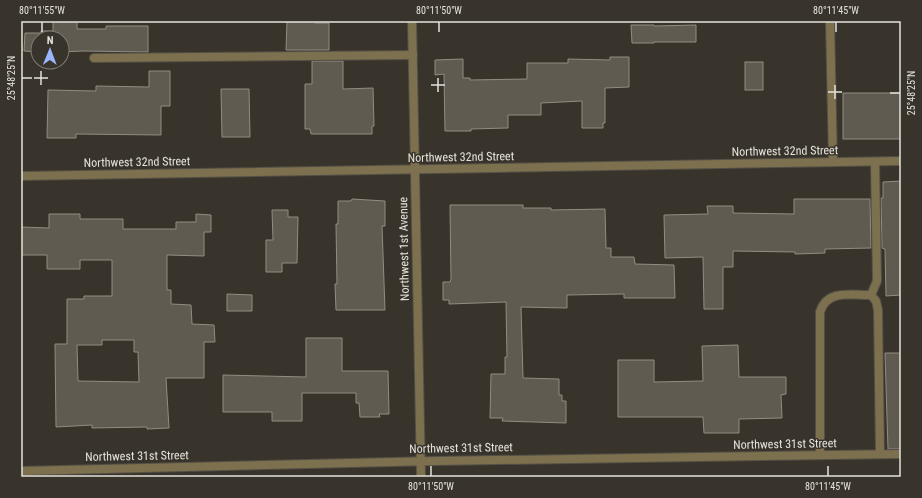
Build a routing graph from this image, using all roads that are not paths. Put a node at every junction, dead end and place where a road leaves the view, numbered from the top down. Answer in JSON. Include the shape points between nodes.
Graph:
{"nodes":[{"id":1,"x":412,"y":21,"type":"edge"},
{"id":2,"x":830,"y":21,"type":"edge"},
{"id":3,"x":413,"y":55,"type":"junction"},
{"id":4,"x":94,"y":58,"type":"dead end"},
{"id":5,"x":901,"y":161,"type":"edge"},
{"id":6,"x":833,"y":162,"type":"junction"},
{"id":7,"x":875,"y":162,"type":"junction"},
{"id":8,"x":415,"y":169,"type":"junction"},
{"id":9,"x":21,"y":176,"type":"edge"},
{"id":10,"x":871,"y":295,"type":"junction"},
{"id":11,"x":880,"y":454,"type":"junction"},
{"id":12,"x":901,"y":454,"type":"edge"},
{"id":13,"x":820,"y":455,"type":"junction"},
{"id":14,"x":420,"y":461,"type":"junction"},
{"id":15,"x":21,"y":471,"type":"edge"},
{"id":16,"x":55,"y":473,"type":"edge"},
{"id":17,"x":421,"y":477,"type":"edge"}],
"edges":[{"from":1,"to":3,"type":"street","name":"Northwest 1st Avenue"},
{"from":2,"to":6,"type":"street"},
{"from":3,"to":4,"type":"street"},
{"from":3,"to":8,"type":"street","name":"Northwest 1st Avenue"},
{"from":5,"to":7,"type":"street","name":"Northwest 32nd Street"},
{"from":6,"to":7,"type":"street","name":"Northwest 32nd Street"},
{"from":6,"to":8,"type":"street","name":"Northwest 32nd Street"},
{"from":7,"to":10,"type":"street","via":[[878,281]]},
{"from":8,"to":9,"type":"street","name":"Northwest 32nd Street"},
{"from":8,"to":14,"type":"street","name":"Northwest 1st Avenue"},
{"from":10,"to":11,"type":"street","via":[[878,310]]},
{"from":10,"to":13,"type":"street","via":[[837,295],[822,304]]},
{"from":11,"to":12,"type":"street","name":"Northwest 31st Street"},
{"from":11,"to":13,"type":"street","name":"Northwest 31st Street"},
{"from":13,"to":14,"type":"street","name":"Northwest 31st Street"},
{"from":14,"to":16,"type":"street","name":"Northwest 31st Street"},
{"from":14,"to":17,"type":"street","name":"Northwest 1st Avenue"},
{"from":15,"to":16,"type":"street","name":"Northwest 31st Street"}]}
